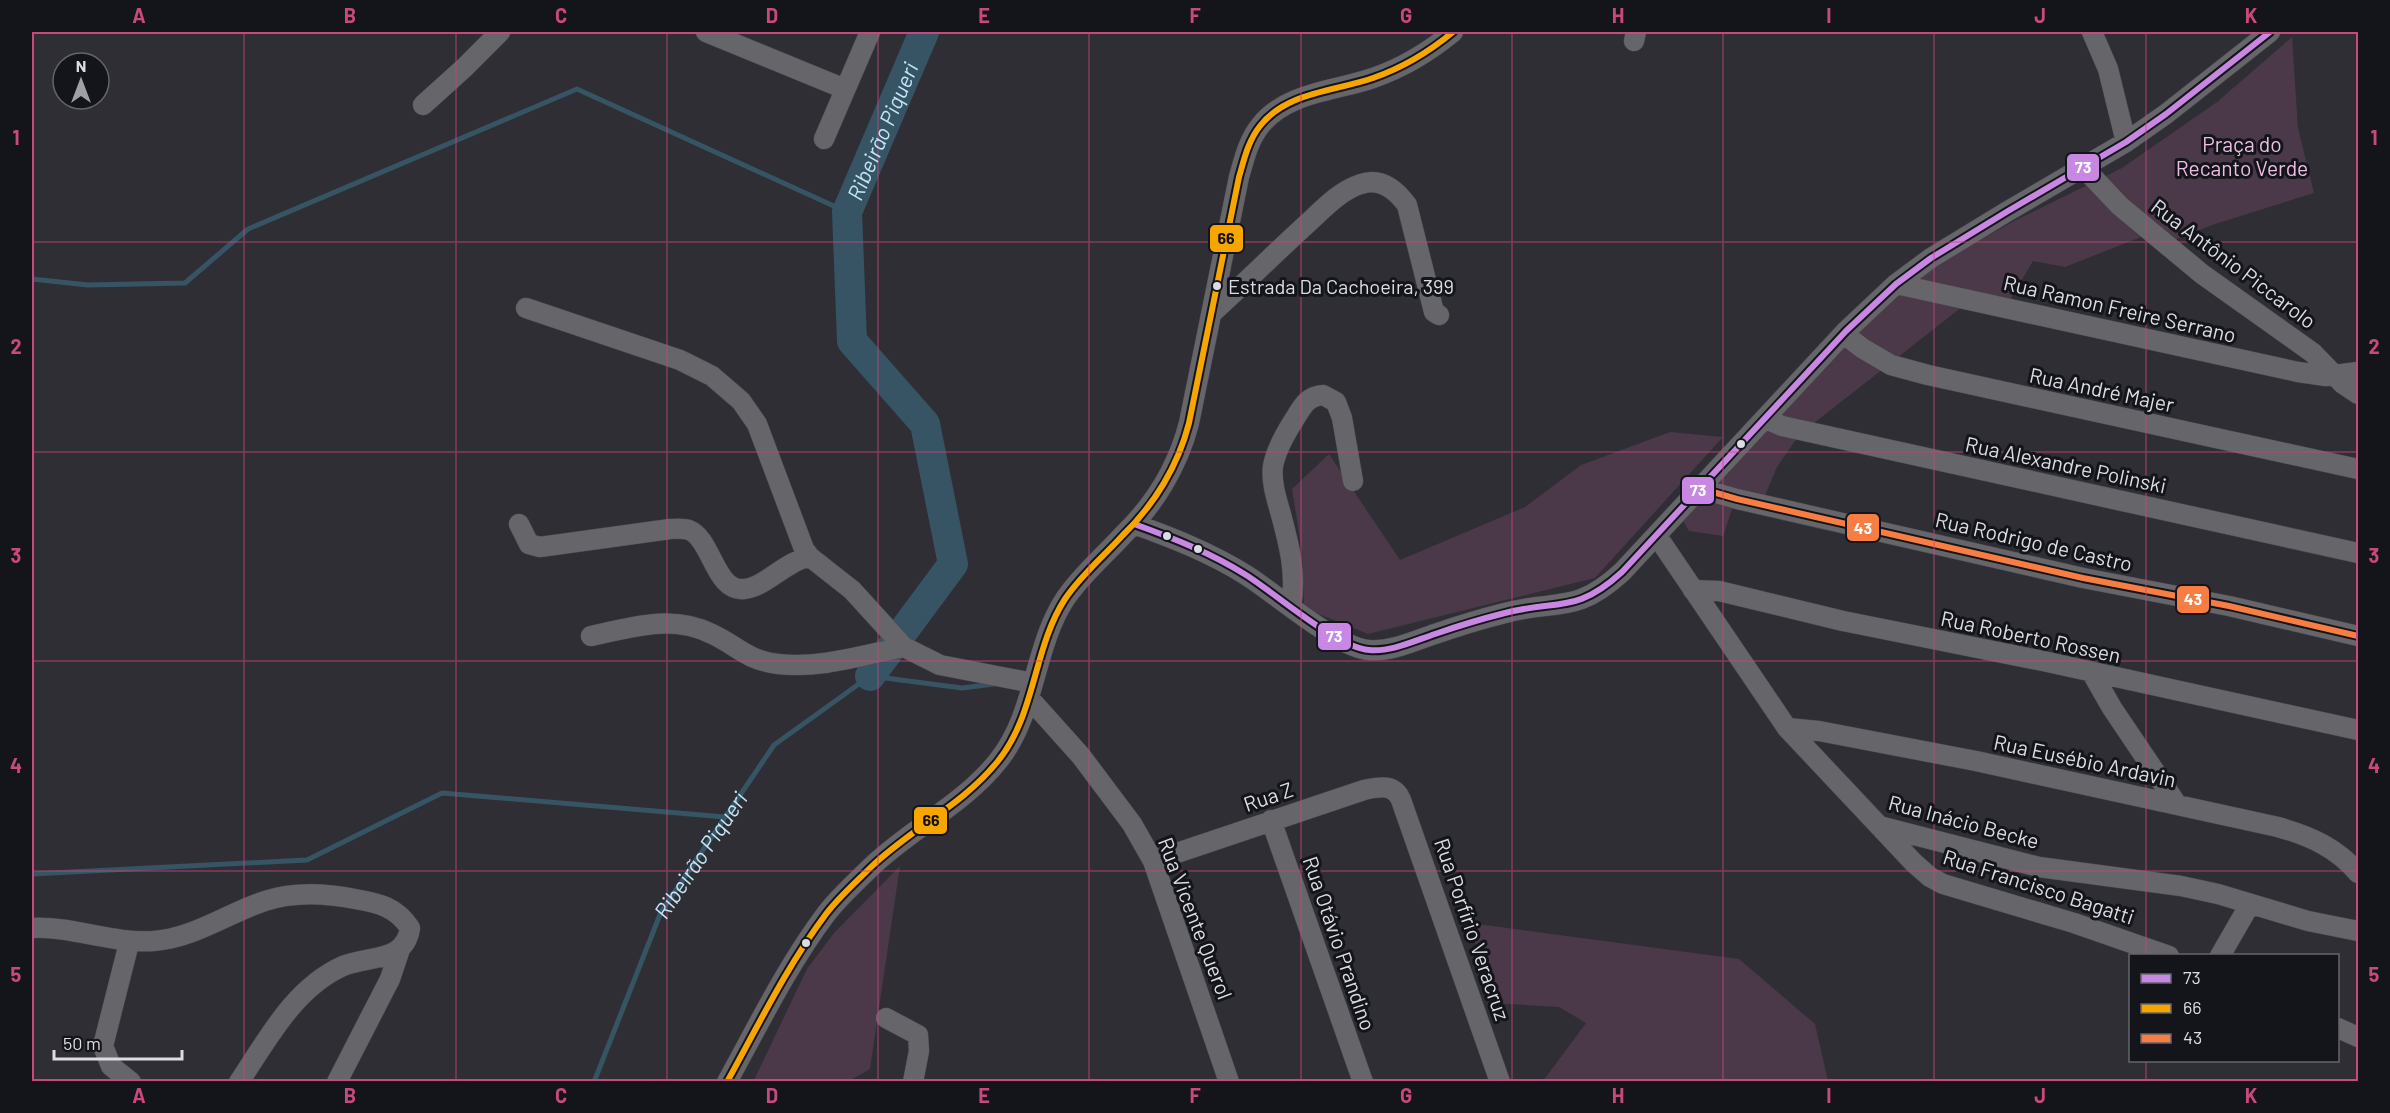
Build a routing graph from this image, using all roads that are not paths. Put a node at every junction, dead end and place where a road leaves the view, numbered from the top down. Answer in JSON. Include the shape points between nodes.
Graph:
{"nodes":[{"id":1,"x":500,"y":32,"type":"edge"},
{"id":2,"x":706,"y":32,"type":"edge"},
{"id":3,"x":870,"y":32,"type":"edge"},
{"id":4,"x":1453,"y":32,"type":"edge"},
{"id":5,"x":2092,"y":32,"type":"edge"},
{"id":6,"x":2268,"y":32,"type":"edge"},
{"id":7,"x":845,"y":89,"type":"junction"},
{"id":8,"x":423,"y":105,"type":"dead end"},
{"id":9,"x":824,"y":140,"type":"dead end"},
{"id":10,"x":2126,"y":142,"type":"junction"},
{"id":11,"x":2083,"y":167,"type":"junction"},
{"id":12,"x":1896,"y":284,"type":"junction"},
{"id":13,"x":526,"y":308,"type":"dead end"},
{"id":14,"x":1212,"y":313,"type":"junction"},
{"id":15,"x":1438,"y":315,"type":"dead end"},
{"id":16,"x":1844,"y":334,"type":"junction"},
{"id":17,"x":2358,"y":372,"type":"edge"},
{"id":18,"x":2333,"y":374,"type":"junction"},
{"id":19,"x":2358,"y":394,"type":"edge"},
{"id":20,"x":1766,"y":419,"type":"junction"},
{"id":21,"x":2358,"y":469,"type":"edge"},
{"id":22,"x":1353,"y":481,"type":"dead end"},
{"id":23,"x":1699,"y":488,"type":"junction"},
{"id":24,"x":519,"y":524,"type":"dead end"},
{"id":25,"x":1134,"y":524,"type":"junction"},
{"id":26,"x":1657,"y":536,"type":"junction"},
{"id":27,"x":2358,"y":553,"type":"edge"},
{"id":28,"x":810,"y":557,"type":"junction"},
{"id":29,"x":1693,"y":590,"type":"junction"},
{"id":30,"x":1291,"y":607,"type":"junction"},
{"id":31,"x":591,"y":636,"type":"dead end"},
{"id":32,"x":2358,"y":636,"type":"edge"},
{"id":33,"x":904,"y":647,"type":"junction"},
{"id":34,"x":2092,"y":673,"type":"junction"},
{"id":35,"x":1031,"y":691,"type":"junction"},
{"id":36,"x":1787,"y":728,"type":"junction"},
{"id":37,"x":2358,"y":730,"type":"edge"},
{"id":38,"x":1398,"y":793,"type":"joint"},
{"id":39,"x":2176,"y":803,"type":"junction"},
{"id":40,"x":1271,"y":820,"type":"junction"},
{"id":41,"x":1877,"y":826,"type":"junction"},
{"id":42,"x":1153,"y":861,"type":"junction"},
{"id":43,"x":2358,"y":873,"type":"edge"},
{"id":44,"x":2250,"y":904,"type":"junction"},
{"id":45,"x":32,"y":928,"type":"edge"},
{"id":46,"x":2358,"y":930,"type":"edge"},
{"id":47,"x":129,"y":943,"type":"junction"},
{"id":48,"x":400,"y":949,"type":"junction"},
{"id":49,"x":2163,"y":954,"type":"edge"},
{"id":50,"x":2221,"y":954,"type":"edge"},
{"id":51,"x":886,"y":1018,"type":"dead end"},
{"id":52,"x":2339,"y":1029,"type":"edge"},
{"id":53,"x":2358,"y":1037,"type":"edge"},
{"id":54,"x":131,"y":1082,"type":"edge"},
{"id":55,"x":239,"y":1082,"type":"edge"},
{"id":56,"x":337,"y":1082,"type":"edge"},
{"id":57,"x":728,"y":1082,"type":"edge"},
{"id":58,"x":913,"y":1082,"type":"edge"},
{"id":59,"x":1229,"y":1082,"type":"edge"},
{"id":60,"x":1363,"y":1082,"type":"edge"},
{"id":61,"x":1500,"y":1082,"type":"edge"}],
"edges":[{"from":1,"to":8,"type":"street"},
{"from":2,"to":7,"type":"street"},
{"from":3,"to":7,"type":"street"},
{"from":4,"to":14,"type":"street","via":[[1397,69],[1291,103],[1260,126],[1239,177]]},
{"from":5,"to":10,"type":"street","via":[[2108,69]]},
{"from":6,"to":10,"type":"street"},
{"from":7,"to":9,"type":"street"},
{"from":10,"to":11,"type":"street"},
{"from":11,"to":12,"type":"street","via":[[1931,258]]},
{"from":11,"to":18,"type":"street","name":"Rua Antônio Piccarolo","via":[[2121,206],[2202,274],[2313,353]]},
{"from":12,"to":16,"type":"street"},
{"from":12,"to":18,"type":"street","name":"Rua Ramon Freire Serrano","via":[[2298,372]]},
{"from":13,"to":28,"type":"street","via":[[680,360],[712,376],[734,395],[757,424]]},
{"from":14,"to":15,"type":"street","via":[[1332,201],[1361,184],[1374,182],[1397,191],[1407,205],[1434,312]]},
{"from":14,"to":25,"type":"street","via":[[1182,447],[1160,490]]},
{"from":16,"to":20,"type":"street"},
{"from":16,"to":21,"type":"street","name":"Rua André Majer","via":[[1891,365],[1928,375]]},
{"from":17,"to":18,"type":"street","name":"Rua Ramon Freire Serrano"},
{"from":18,"to":19,"type":"street","name":"Rua Antônio Piccarolo"},
{"from":20,"to":23,"type":"street"},
{"from":20,"to":27,"type":"street","name":"Rua Alexandre Polinski","via":[[1964,468]]},
{"from":22,"to":30,"type":"street","via":[[1340,410],[1330,397],[1316,395],[1304,404],[1288,429],[1273,467],[1293,567]]},
{"from":23,"to":26,"type":"street"},
{"from":23,"to":32,"type":"street","name":"Rua Rodrigo de Castro","via":[[2083,578]]},
{"from":24,"to":28,"type":"street","via":[[529,544],[540,547],[670,529],[691,531],[724,580],[743,590],[790,563]]},
{"from":25,"to":30,"type":"street","via":[[1219,559]]},
{"from":25,"to":35,"type":"street","via":[[1066,597],[1048,631]]},
{"from":26,"to":29,"type":"street","name":"Rua Inácio Becke"},
{"from":26,"to":30,"type":"street","via":[[1604,589],[1582,600],[1509,612],[1384,650],[1356,648]]},
{"from":28,"to":33,"type":"street","via":[[852,590]]},
{"from":29,"to":34,"type":"street","name":"Rua Roberto Rossen","via":[[1719,591]]},
{"from":29,"to":36,"type":"street","name":"Rua Inácio Becke"},
{"from":31,"to":33,"type":"street","via":[[643,625],[680,624],[714,634],[742,654],[759,660],[797,665],[839,661]]},
{"from":33,"to":35,"type":"street","via":[[940,665]]},
{"from":34,"to":37,"type":"street","name":"Rua Roberto Rossen"},
{"from":34,"to":39,"type":"street"},
{"from":35,"to":42,"type":"street","name":"Rua Vicente Querol","via":[[1132,824]]},
{"from":35,"to":57,"type":"street","via":[[1012,740],[999,760],[981,779],[872,866],[828,912],[781,982]]},
{"from":36,"to":39,"type":"street","name":"Rua Eusébio Ardavin","via":[[1909,748]]},
{"from":36,"to":41,"type":"street","name":"Rua Inácio Becke"},
{"from":38,"to":40,"type":"street","name":"Rua Z","via":[[1385,787],[1371,788]]},
{"from":38,"to":61,"type":"street","name":"Rua Porfírio Veracruz"},
{"from":39,"to":43,"type":"street","name":"Rua Eusébio Ardavin","via":[[2302,834],[2341,855]]},
{"from":40,"to":42,"type":"street","name":"Rua Z"},
{"from":40,"to":60,"type":"street","name":"Rua Otávio Prandino"},
{"from":41,"to":44,"type":"street","name":"Rua Inácio Becke","via":[[2028,864],[2181,886]]},
{"from":41,"to":49,"type":"street","name":"Rua Francisco Bagatti","via":[[1914,864],[1943,884],[2074,922]]},
{"from":42,"to":59,"type":"street","name":"Rua Vicente Querol"},
{"from":44,"to":46,"type":"street","name":"Rua Inácio Becke"},
{"from":44,"to":50,"type":"street"},
{"from":45,"to":47,"type":"street","via":[[83,932]]},
{"from":47,"to":48,"type":"street","via":[[188,934],[266,900],[321,893],[375,903],[402,916],[410,928],[408,940]]},
{"from":47,"to":54,"type":"street","via":[[103,1047],[111,1065]]},
{"from":48,"to":55,"type":"street","via":[[345,965],[316,981],[296,999]]},
{"from":48,"to":56,"type":"street","via":[[390,979]]},
{"from":51,"to":58,"type":"street","via":[[918,1035]]},
{"from":52,"to":53,"type":"street"}]}
